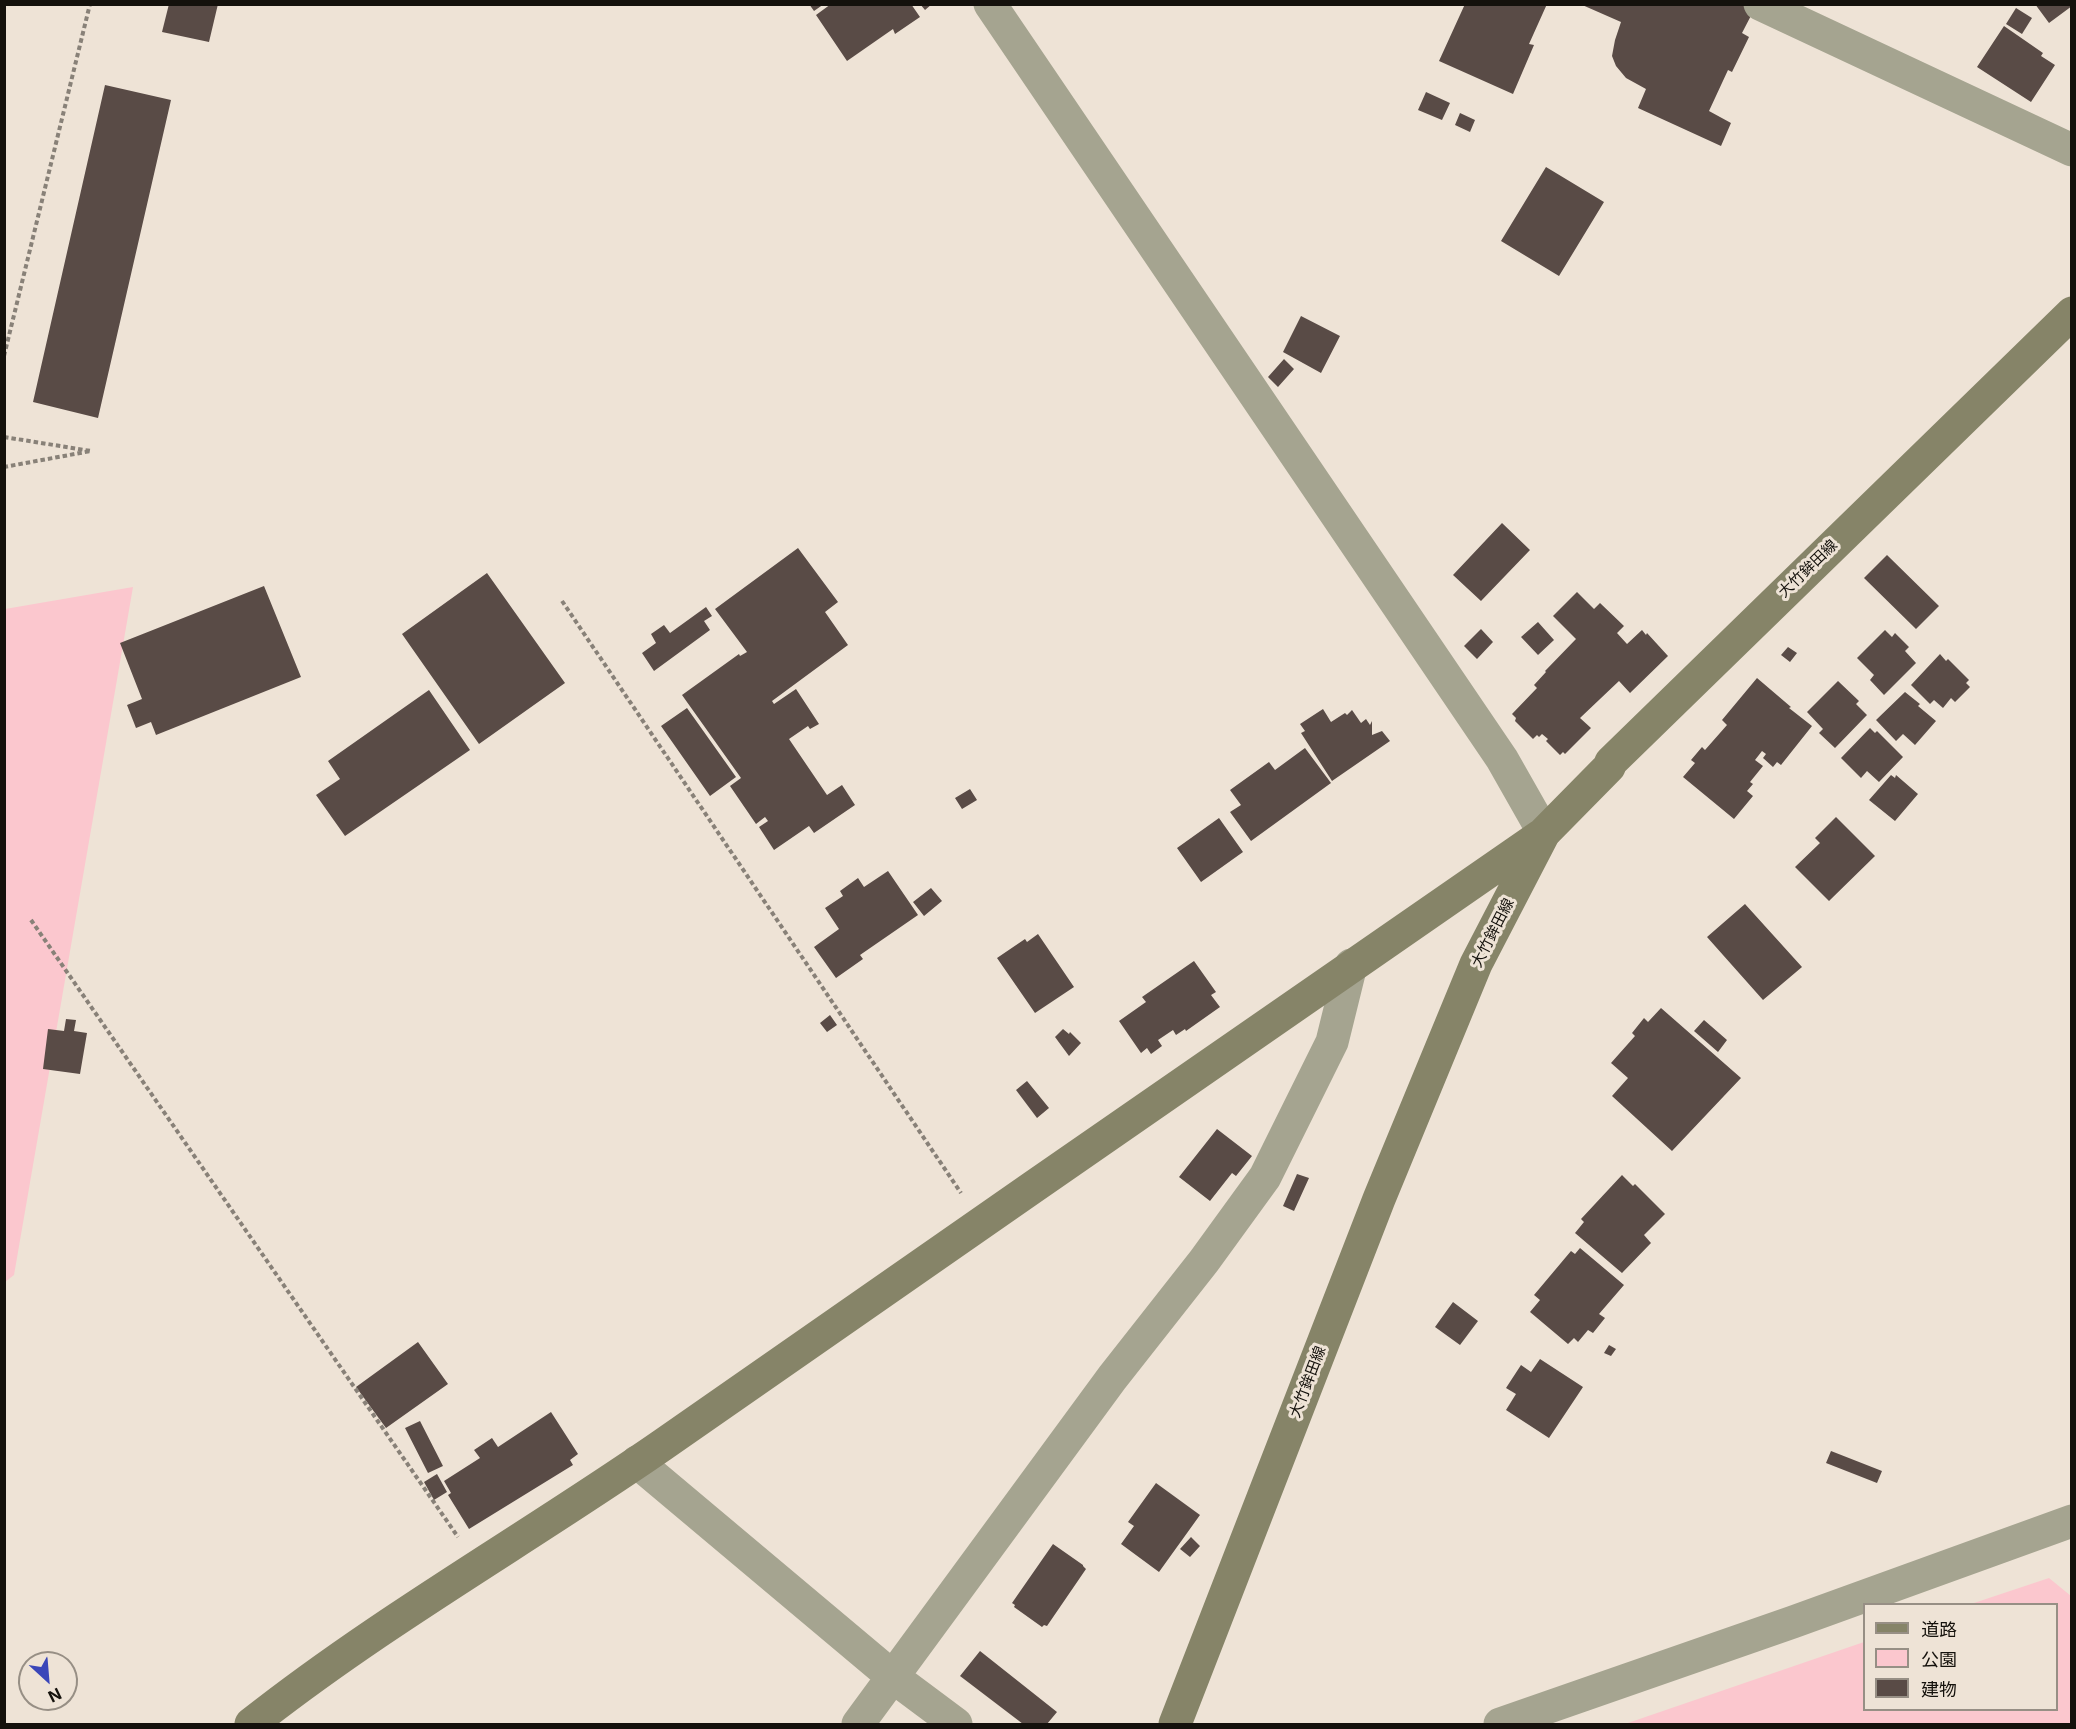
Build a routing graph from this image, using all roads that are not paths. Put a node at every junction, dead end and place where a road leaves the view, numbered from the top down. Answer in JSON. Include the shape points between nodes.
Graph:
{"nodes":[{"id":1,"x":990,"y":4,"type":"edge"},
{"id":2,"x":1760,"y":4,"type":"edge"},
{"id":3,"x":2072,"y":150,"type":"edge"},
{"id":4,"x":2072,"y":313,"type":"edge"},
{"id":5,"x":1544,"y":833,"type":"junction"},
{"id":6,"x":1351,"y":965,"type":"junction"},
{"id":7,"x":637,"y":1462,"type":"junction"},
{"id":8,"x":2072,"y":1521,"type":"edge"},
{"id":9,"x":893,"y":1677,"type":"junction"},
{"id":10,"x":251,"y":1725,"type":"edge"},
{"id":11,"x":858,"y":1725,"type":"edge"},
{"id":12,"x":956,"y":1725,"type":"edge"},
{"id":13,"x":1175,"y":1725,"type":"edge"},
{"id":14,"x":1500,"y":1725,"type":"edge"}],
"edges":[{"from":1,"to":5,"type":"street","via":[[1502,759]]},
{"from":2,"to":3,"type":"street"},
{"from":4,"to":5,"type":"main road","name":"大竹鉾田線","via":[[1611,762]]},
{"from":5,"to":6,"type":"main road"},
{"from":5,"to":13,"type":"main road","name":"大竹鉾田線","via":[[1472,975],[1379,1199]]},
{"from":6,"to":7,"type":"main road"},
{"from":6,"to":9,"type":"street","via":[[1332,1042],[1265,1177],[1105,1387]]},
{"from":7,"to":9,"type":"street"},
{"from":7,"to":10,"type":"main road","via":[[310,1678]]},
{"from":8,"to":14,"type":"street"},
{"from":9,"to":11,"type":"street"},
{"from":9,"to":12,"type":"street"}]}
